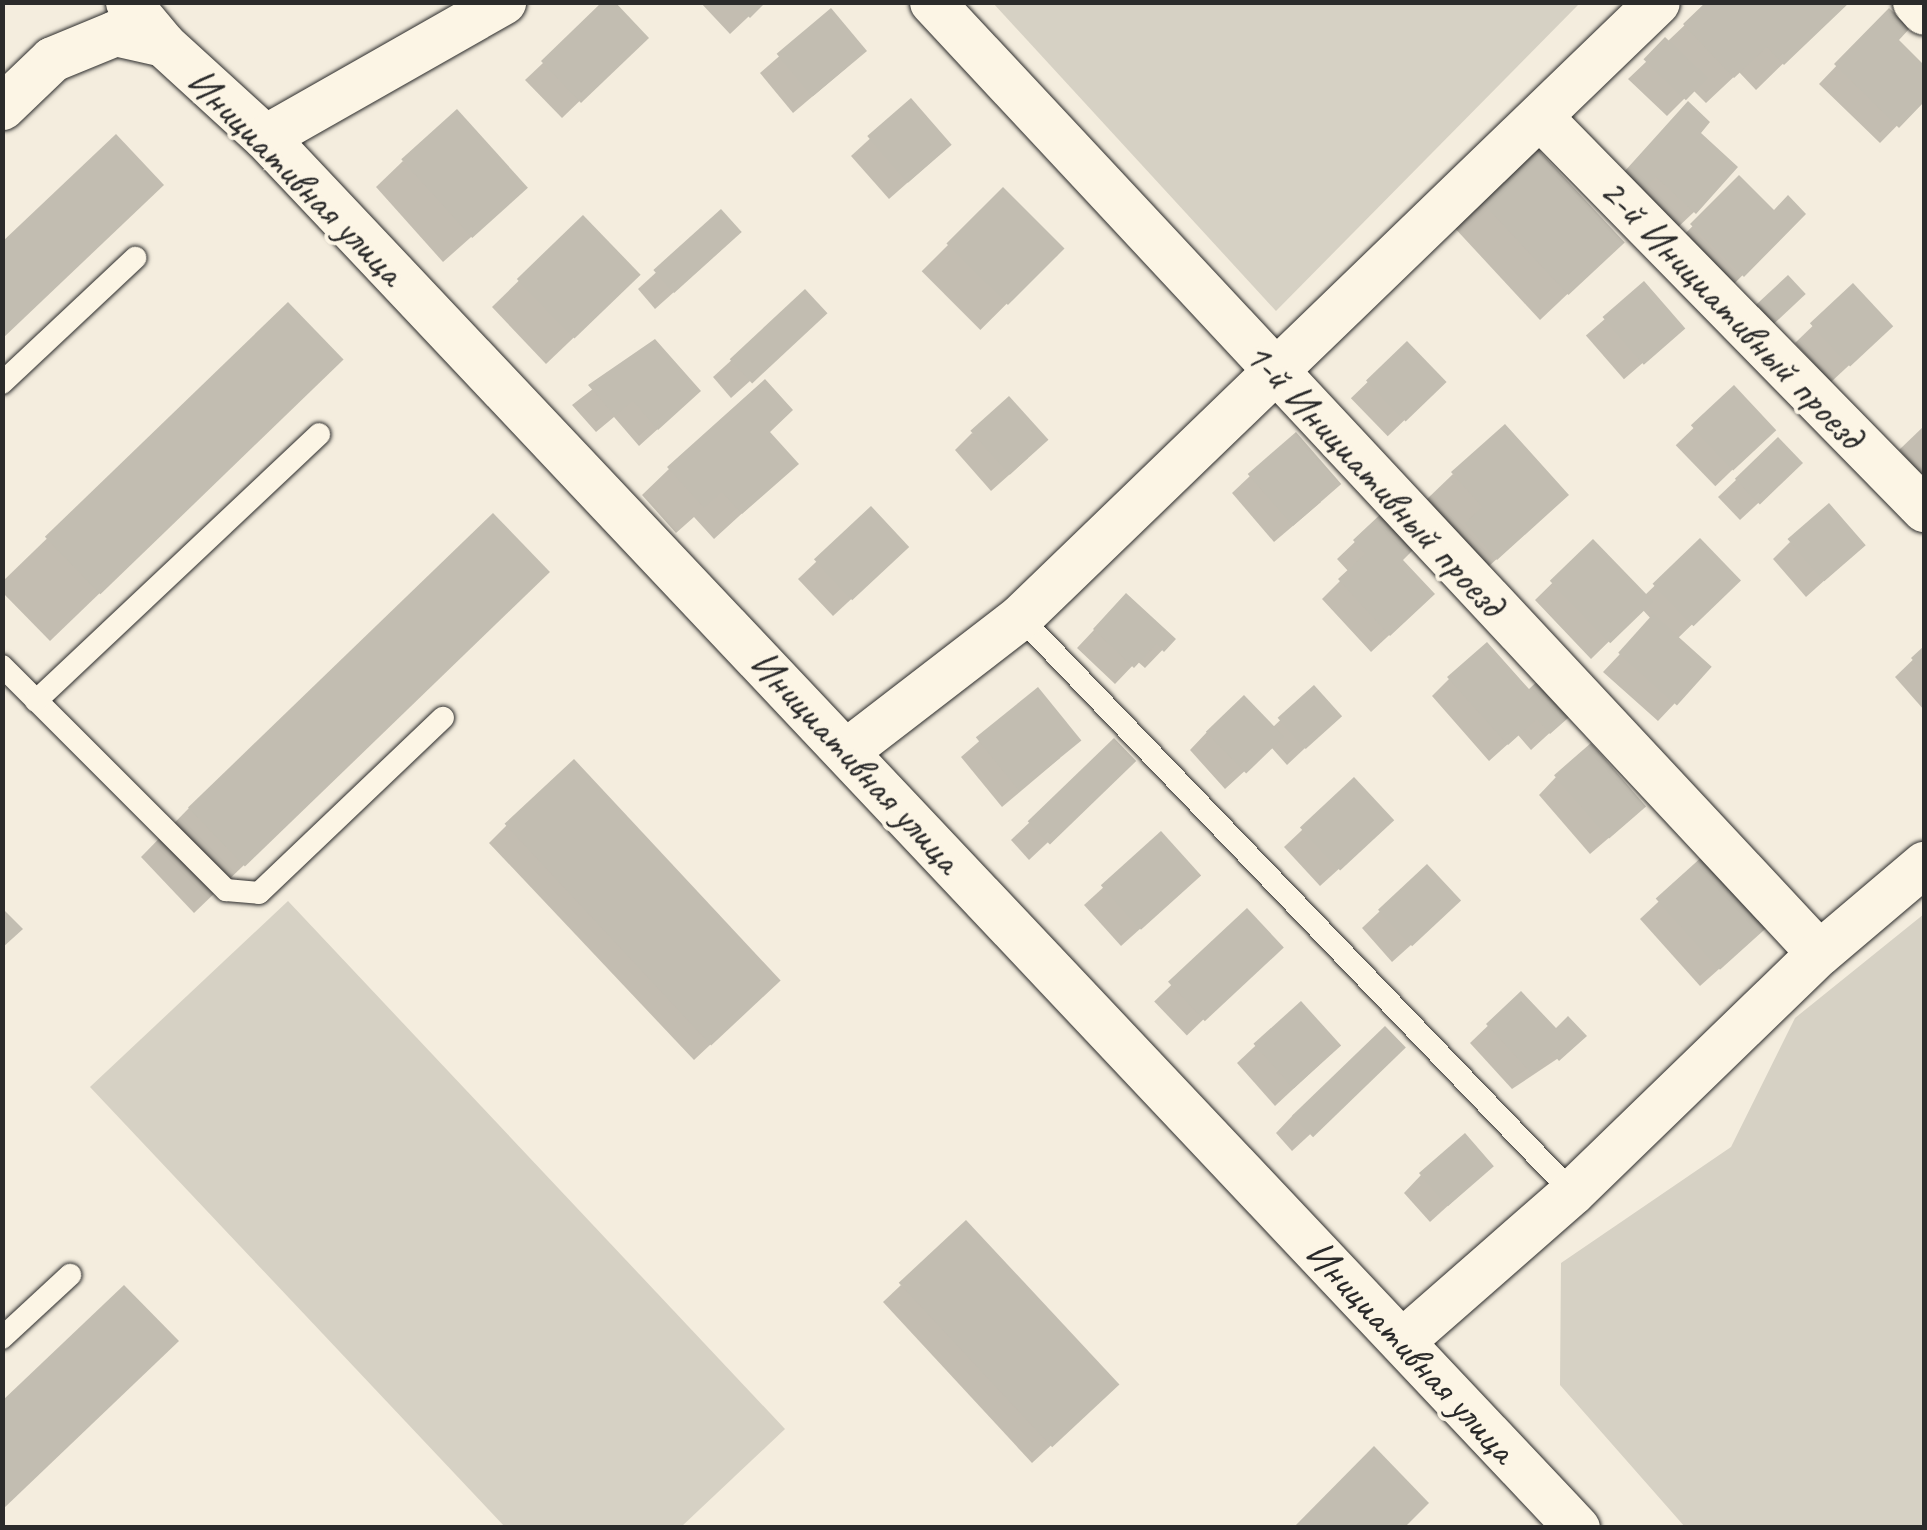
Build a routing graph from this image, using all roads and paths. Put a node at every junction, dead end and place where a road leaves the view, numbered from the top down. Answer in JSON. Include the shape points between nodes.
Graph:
{"nodes":[{"id":1,"x":128,"y":2,"type":"edge"},
{"id":2,"x":503,"y":2,"type":"edge"},
{"id":3,"x":932,"y":2,"type":"edge"},
{"id":4,"x":1658,"y":2,"type":"edge"},
{"id":5,"x":1915,"y":2,"type":"edge"},
{"id":6,"x":1924,"y":12,"type":"edge"},
{"id":7,"x":163,"y":44,"type":"junction"},
{"id":8,"x":2,"y":107,"type":"edge"},
{"id":9,"x":1540,"y":117,"type":"junction"},
{"id":10,"x":265,"y":137,"type":"junction"},
{"id":11,"x":135,"y":258,"type":"dead end"},
{"id":12,"x":1275,"y":372,"type":"junction"},
{"id":13,"x":2,"y":383,"type":"edge"},
{"id":14,"x":319,"y":434,"type":"dead end"},
{"id":15,"x":1924,"y":509,"type":"edge"},
{"id":16,"x":1020,"y":617,"type":"junction"},
{"id":17,"x":2,"y":666,"type":"edge"},
{"id":18,"x":36,"y":702,"type":"junction"},
{"id":19,"x":443,"y":718,"type":"dead end"},
{"id":20,"x":846,"y":751,"type":"junction"},
{"id":21,"x":1924,"y":864,"type":"edge"},
{"id":22,"x":1819,"y":953,"type":"junction"},
{"id":23,"x":1572,"y":1192,"type":"junction"},
{"id":24,"x":70,"y":1275,"type":"dead end"},
{"id":25,"x":2,"y":1338,"type":"edge"},
{"id":26,"x":1402,"y":1341,"type":"junction"},
{"id":27,"x":1577,"y":1528,"type":"edge"}],
"edges":[{"from":1,"to":7,"type":"street","name":"Инициативная улица"},
{"from":2,"to":10,"type":"street"},
{"from":3,"to":12,"type":"street","name":"1-й Инициативный проезд"},
{"from":4,"to":9,"type":"street"},
{"from":5,"to":6,"type":"street"},
{"from":7,"to":8,"type":"street","via":[[115,34],[52,59]]},
{"from":7,"to":10,"type":"street","name":"Инициативная улица"},
{"from":9,"to":12,"type":"street"},
{"from":9,"to":15,"type":"street","name":"2-й Инициативный проезд"},
{"from":10,"to":20,"type":"street","name":"Инициативная улица"},
{"from":11,"to":13,"type":"lane"},
{"from":12,"to":16,"type":"street"},
{"from":12,"to":22,"type":"street","name":"1-й Инициативный проезд"},
{"from":14,"to":18,"type":"lane"},
{"from":16,"to":20,"type":"street"},
{"from":16,"to":23,"type":"lane"},
{"from":17,"to":18,"type":"lane"},
{"from":18,"to":19,"type":"lane","via":[[226,890],[259,893]]},
{"from":20,"to":26,"type":"street","name":"Инициативная улица"},
{"from":21,"to":22,"type":"street"},
{"from":22,"to":23,"type":"street"},
{"from":23,"to":26,"type":"street"},
{"from":24,"to":25,"type":"lane"},
{"from":26,"to":27,"type":"street","name":"Инициативная улица"}]}
